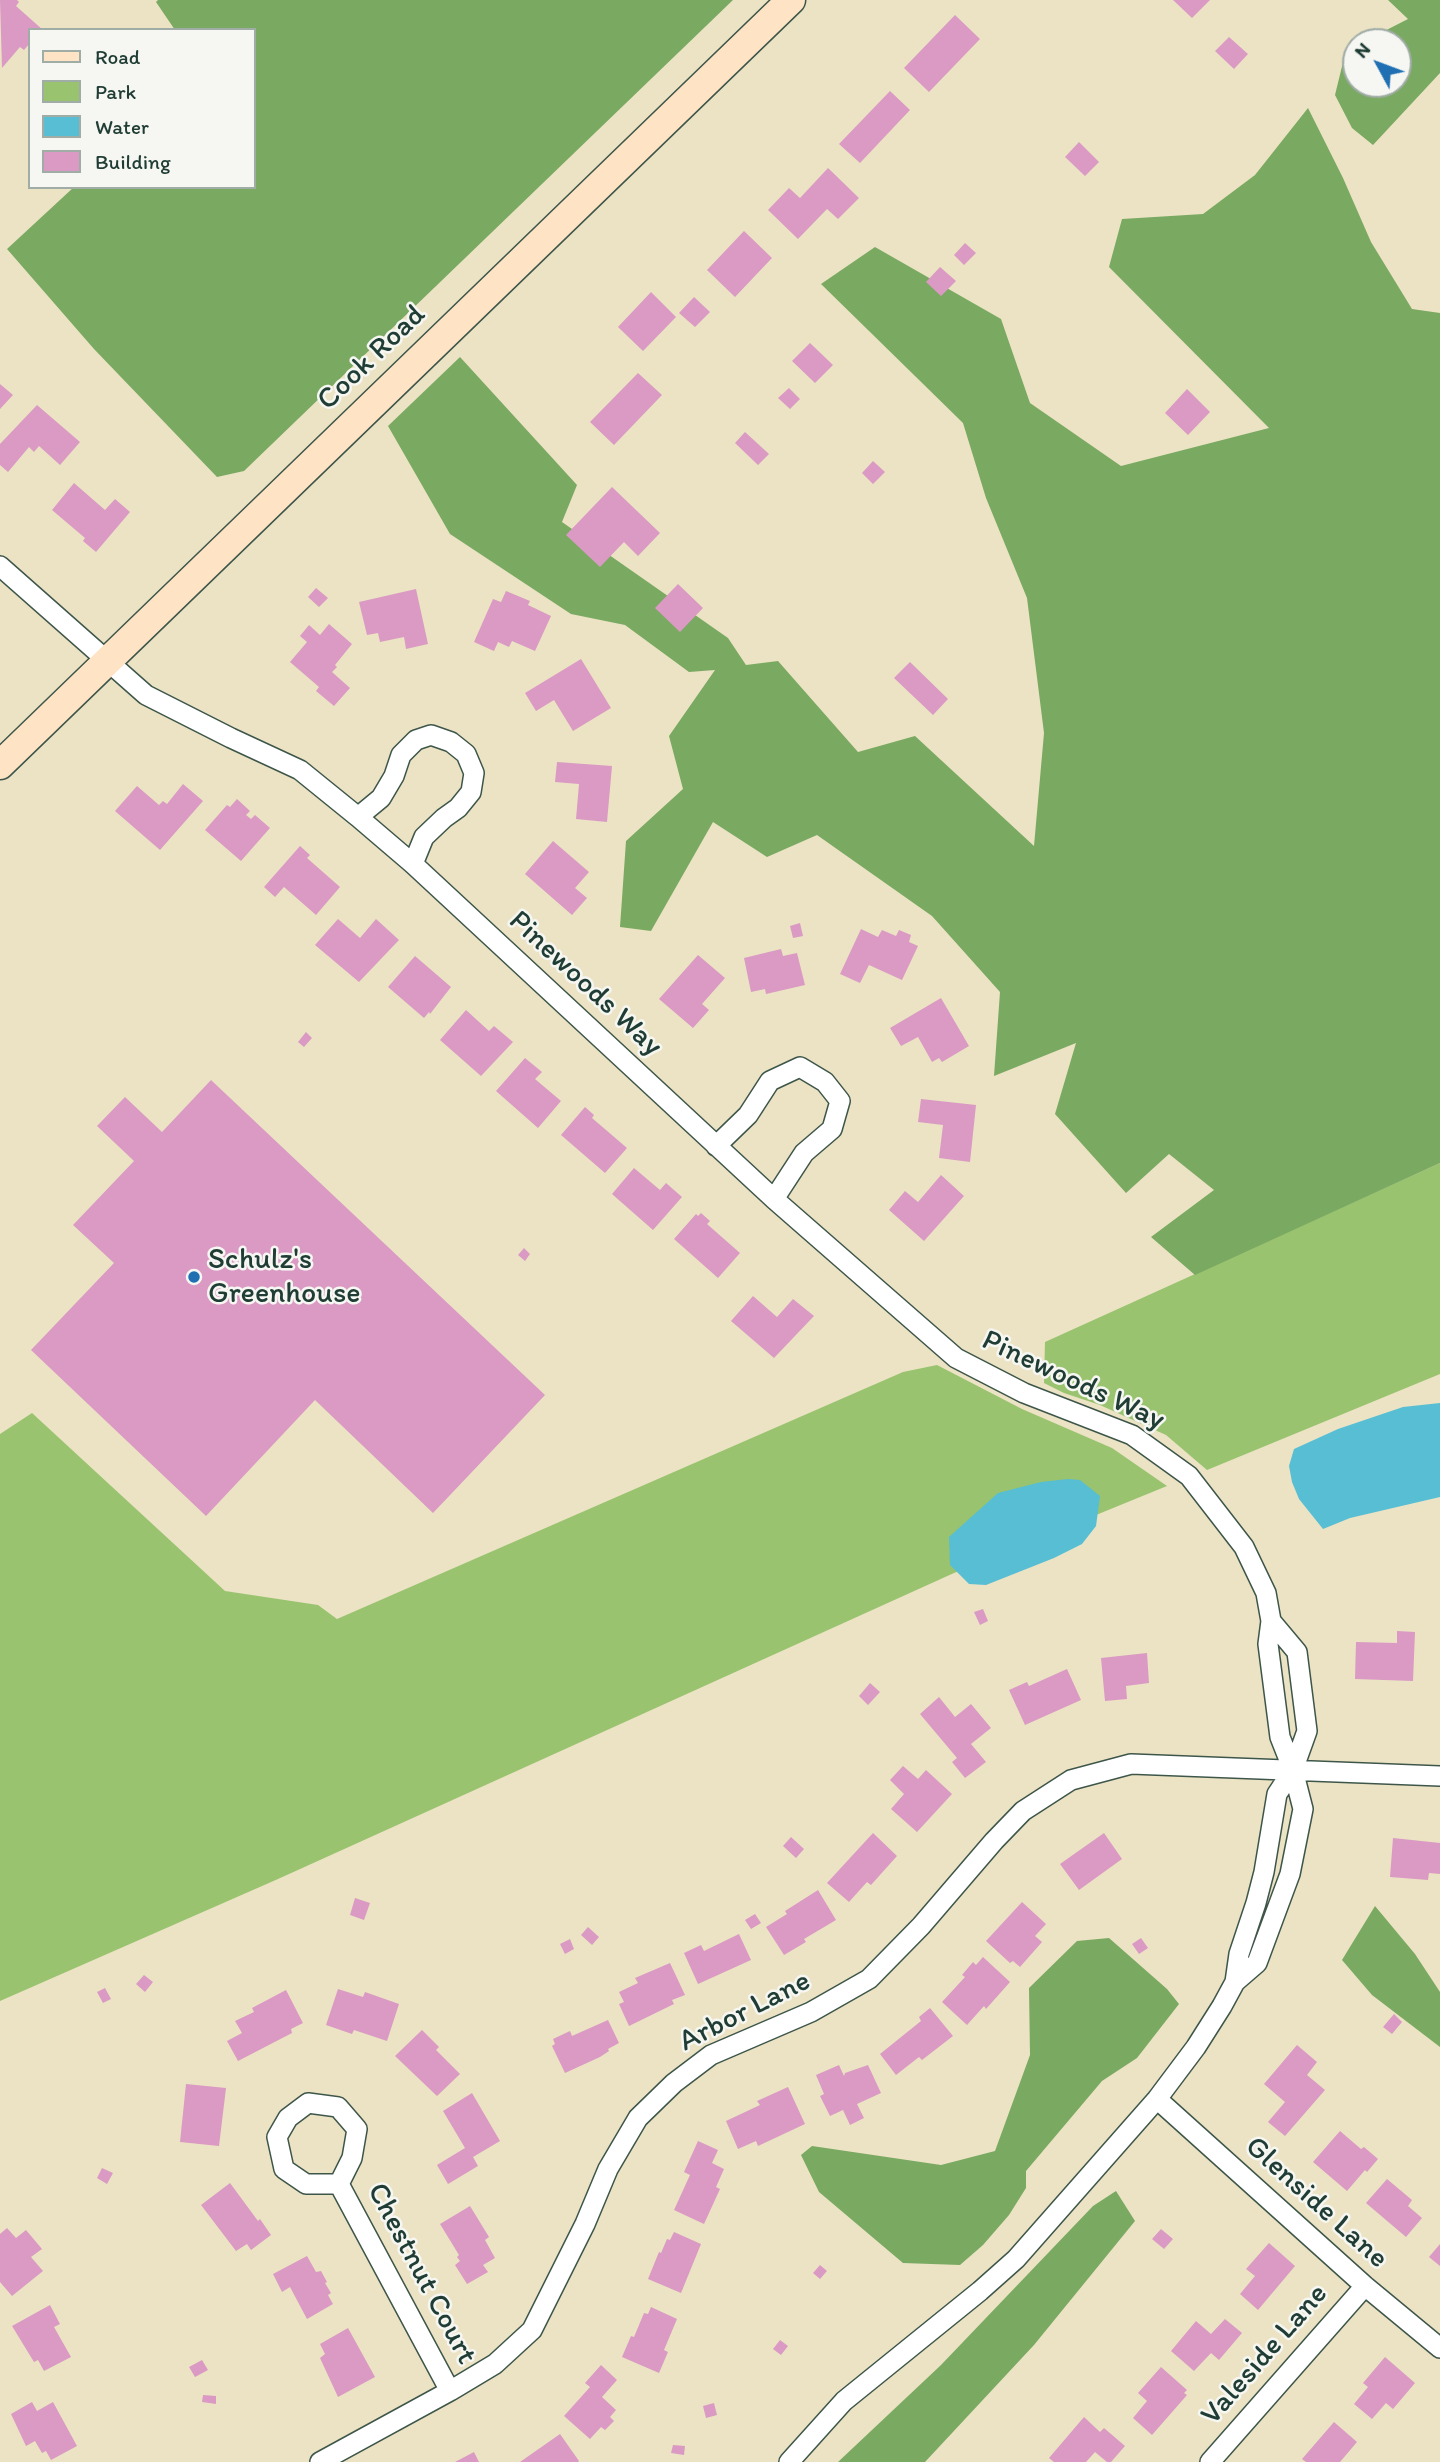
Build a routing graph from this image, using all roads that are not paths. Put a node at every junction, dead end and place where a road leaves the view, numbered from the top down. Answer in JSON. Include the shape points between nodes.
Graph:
{"nodes":[{"id":1,"x":791,"y":0,"type":"edge"},
{"id":2,"x":0,"y":566,"type":"edge"},
{"id":3,"x":107,"y":660,"type":"junction"},
{"id":4,"x":0,"y":765,"type":"edge"},
{"id":5,"x":358,"y":817,"type":"junction"},
{"id":6,"x":413,"y":864,"type":"junction"},
{"id":7,"x":716,"y":1146,"type":"junction"},
{"id":8,"x":774,"y":1199,"type":"junction"},
{"id":9,"x":1271,"y":1620,"type":"junction"},
{"id":10,"x":1293,"y":1770,"type":"junction"},
{"id":11,"x":1440,"y":1776,"type":"edge"},
{"id":12,"x":1235,"y":1982,"type":"junction"},
{"id":13,"x":1157,"y":2099,"type":"junction"},
{"id":14,"x":339,"y":2184,"type":"junction"},
{"id":15,"x":1365,"y":2286,"type":"junction"},
{"id":16,"x":1440,"y":2348,"type":"edge"},
{"id":17,"x":450,"y":2391,"type":"junction"},
{"id":18,"x":320,"y":2462,"type":"edge"},
{"id":19,"x":789,"y":2462,"type":"edge"},
{"id":20,"x":1210,"y":2462,"type":"edge"}],
"edges":[{"from":1,"to":3,"type":"street","name":"Cook Road"},
{"from":2,"to":3,"type":"street","name":"Pinewoods Way"},
{"from":3,"to":4,"type":"street","name":"Cook Road"},
{"from":3,"to":5,"type":"street","name":"Pinewoods Way","via":[[146,695],[300,770]]},
{"from":5,"to":6,"type":"street","name":"Pinewoods Way"},
{"from":5,"to":6,"type":"street","via":[[381,798],[401,755],[416,740],[431,736],[451,741],[466,754],[474,773],[471,792],[424,837]]},
{"from":6,"to":7,"type":"street","name":"Pinewoods Way"},
{"from":7,"to":8,"type":"street","name":"Pinewoods Way"},
{"from":7,"to":8,"type":"street","via":[[748,1115],[770,1081],[800,1067],[825,1082],[840,1101],[832,1129],[804,1153]]},
{"from":8,"to":9,"type":"street","name":"Pinewoods Way","via":[[956,1358],[1024,1393],[1132,1435],[1189,1476],[1244,1547],[1266,1593]]},
{"from":9,"to":10,"type":"street","name":"Pinewoods Way","via":[[1268,1644],[1280,1737]]},
{"from":9,"to":10,"type":"street","name":"Pinewoods Way","via":[[1297,1652],[1307,1731]]},
{"from":10,"to":11,"type":"street","name":"Arbor Lane"},
{"from":10,"to":12,"type":"street","name":"Pinewoods Way","via":[[1277,1794],[1264,1872]]},
{"from":10,"to":12,"type":"street","name":"Pinewoods Way","via":[[1303,1809],[1290,1874],[1257,1963]]},
{"from":10,"to":17,"type":"street","name":"Arbor Lane","via":[[1131,1764],[1071,1780],[1023,1811],[869,1979],[811,2012],[711,2055],[638,2118],[608,2169],[532,2330],[495,2364]]},
{"from":12,"to":13,"type":"street","name":"Pinewoods Way","via":[[1196,2047]]},
{"from":13,"to":15,"type":"street","name":"Glenside Lane"},
{"from":13,"to":19,"type":"street","name":"Pinewoods Way","via":[[1016,2259],[844,2401]]},
{"from":14,"to":14,"type":"street","name":"Chestnut Court","via":[[306,2184],[284,2169],[277,2137],[288,2118],[307,2103],[338,2107],[357,2129],[352,2158]]},
{"from":14,"to":17,"type":"street","name":"Chestnut Court"},
{"from":15,"to":16,"type":"street","name":"Glenside Lane"},
{"from":15,"to":20,"type":"street","name":"Valeside Lane"},
{"from":17,"to":18,"type":"street","name":"Arbor Lane"}]}
